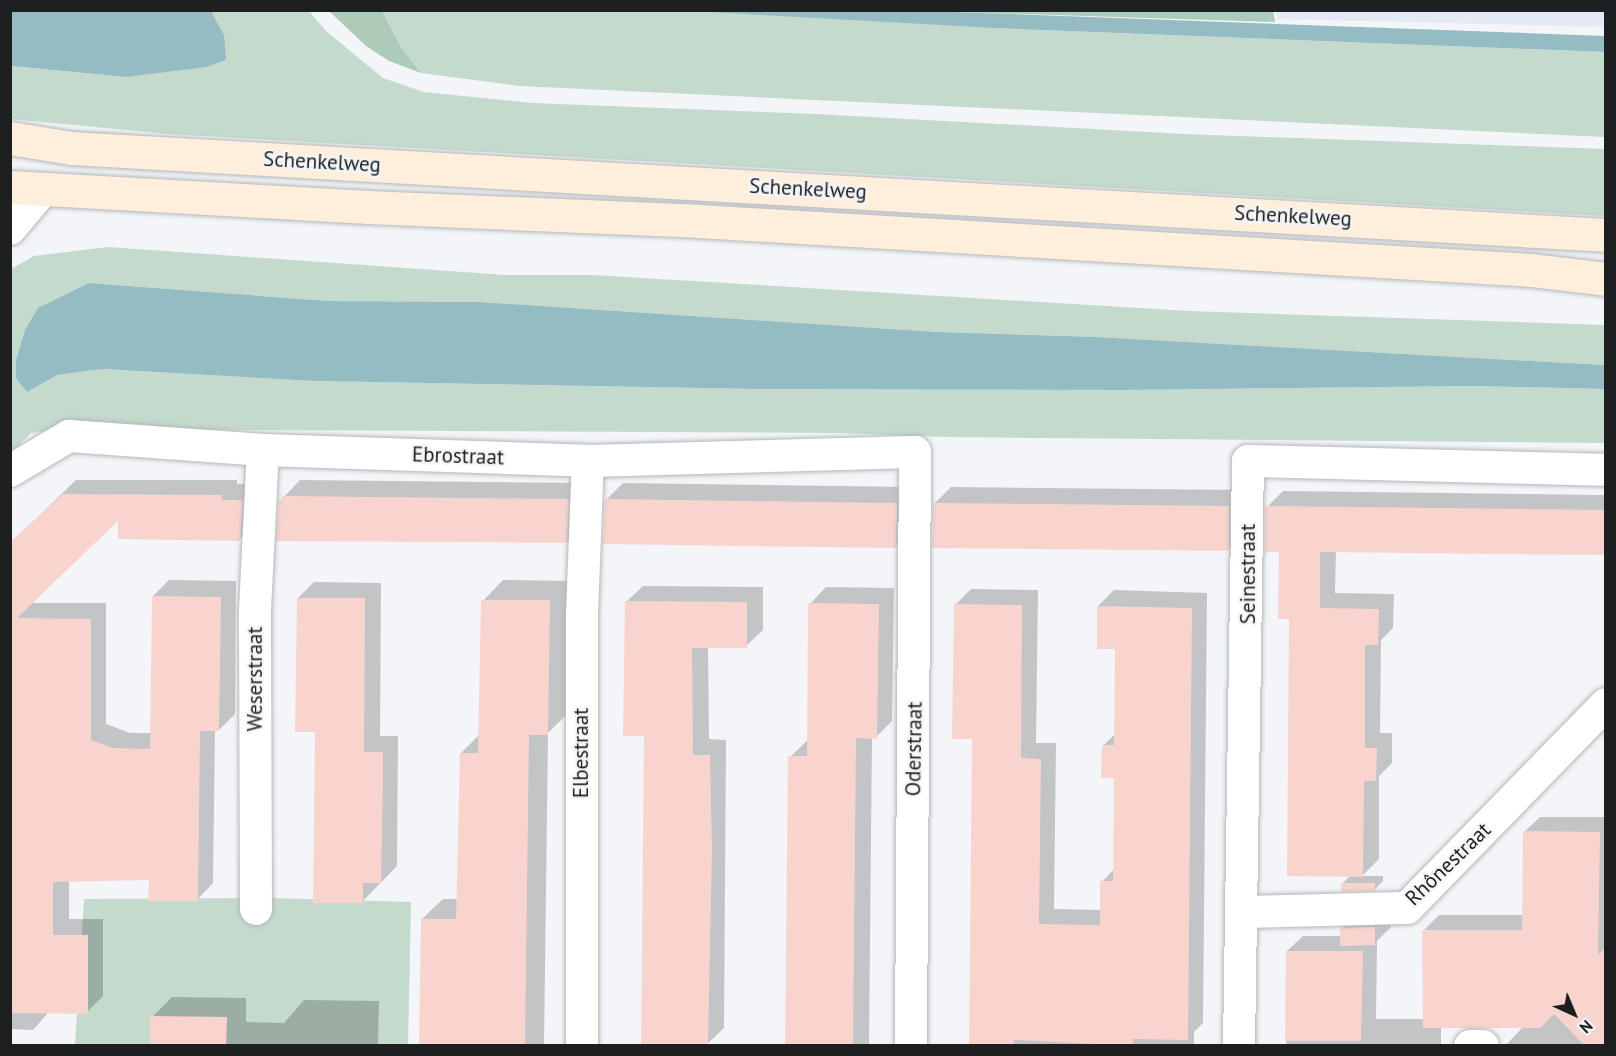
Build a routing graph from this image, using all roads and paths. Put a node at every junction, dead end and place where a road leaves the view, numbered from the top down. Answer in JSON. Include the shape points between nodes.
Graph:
{"nodes":[{"id":1,"x":10,"y":138,"type":"edge"},
{"id":2,"x":26,"y":189,"type":"edge"},
{"id":3,"x":10,"y":229,"type":"edge"},
{"id":4,"x":1605,"y":235,"type":"edge"},
{"id":5,"x":1605,"y":279,"type":"edge"},
{"id":6,"x":263,"y":450,"type":"junction"},
{"id":7,"x":915,"y":452,"type":"joint"},
{"id":8,"x":588,"y":461,"type":"junction"},
{"id":9,"x":1605,"y":470,"type":"edge"},
{"id":10,"x":10,"y":471,"type":"edge"},
{"id":11,"x":1605,"y":704,"type":"edge"},
{"id":12,"x":256,"y":909,"type":"dead end"},
{"id":13,"x":1242,"y":912,"type":"junction"},
{"id":14,"x":582,"y":1046,"type":"edge"},
{"id":15,"x":911,"y":1046,"type":"edge"},
{"id":16,"x":1239,"y":1046,"type":"edge"},
{"id":17,"x":1470,"y":1046,"type":"edge"},
{"id":18,"x":1483,"y":1046,"type":"edge"}],
"edges":[{"from":1,"to":4,"type":"main road","name":"Schenkelweg","via":[[93,150]]},
{"from":2,"to":3,"type":"street"},
{"from":2,"to":5,"type":"main road","name":"Schenkelweg","via":[[710,222],[1532,270]]},
{"from":6,"to":8,"type":"street","name":"Ebrostraat"},
{"from":6,"to":10,"type":"street","name":"Ebrostraat","via":[[69,436]]},
{"from":6,"to":12,"type":"street","name":"Weserstraat","via":[[255,611]]},
{"from":7,"to":8,"type":"street","name":"Ebrostraat"},
{"from":7,"to":15,"type":"street","name":"Oderstraat"},
{"from":8,"to":14,"type":"street","name":"Elbestraat","via":[[582,625]]},
{"from":9,"to":13,"type":"street","name":"Seinestraat","via":[[1248,461]]},
{"from":11,"to":13,"type":"street","name":"Rhônestraat","via":[[1407,908]]},
{"from":13,"to":16,"type":"street","name":"Seinestraat"},
{"from":17,"to":18,"type":"street"}]}
